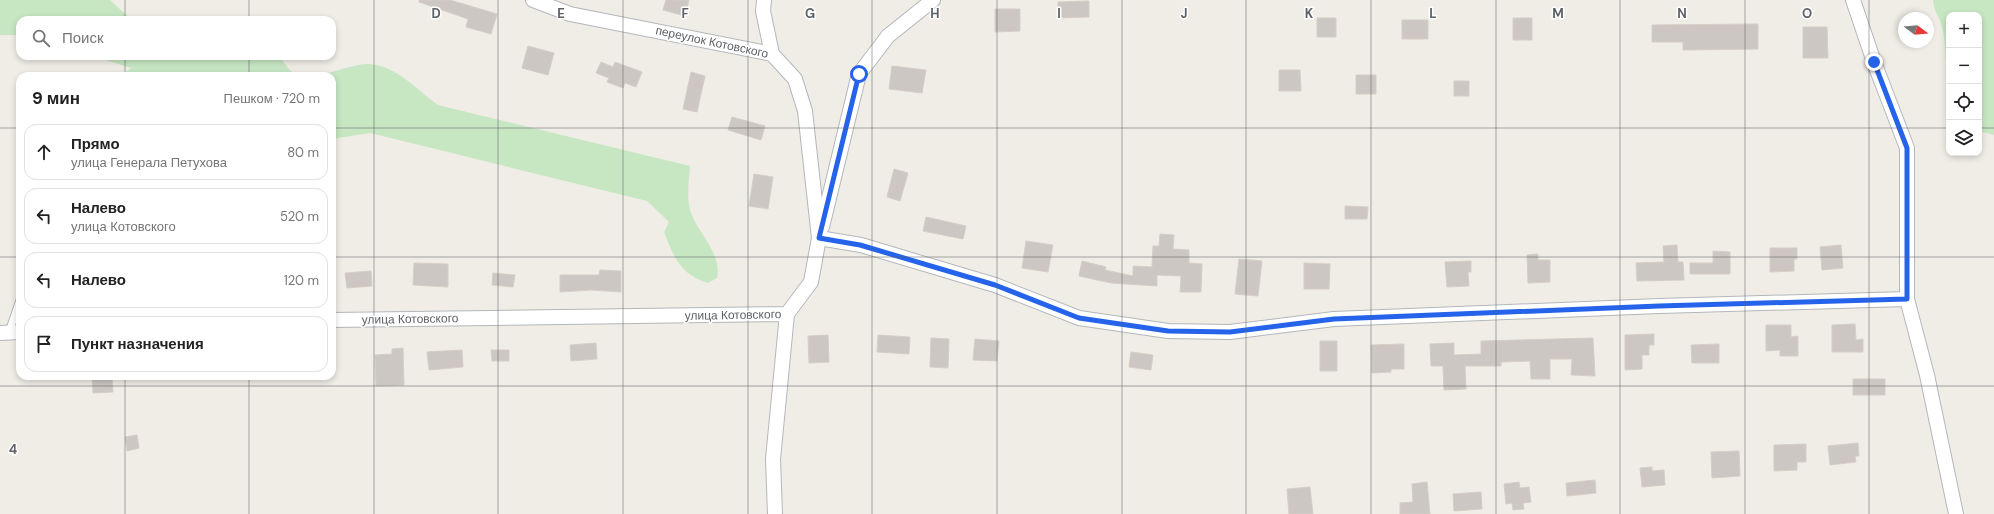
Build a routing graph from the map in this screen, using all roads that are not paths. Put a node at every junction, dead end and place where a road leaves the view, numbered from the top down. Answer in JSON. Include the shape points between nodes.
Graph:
{"nodes":[{"id":1,"x":533,"y":0,"type":"edge"},
{"id":2,"x":764,"y":0,"type":"edge"},
{"id":3,"x":933,"y":0,"type":"edge"},
{"id":4,"x":1853,"y":0,"type":"edge"},
{"id":5,"x":772,"y":54,"type":"junction"},
{"id":6,"x":819,"y":238,"type":"junction"},
{"id":7,"x":1907,"y":299,"type":"junction"},
{"id":8,"x":16,"y":313,"type":"edge"},
{"id":9,"x":787,"y":314,"type":"junction"},
{"id":10,"x":336,"y":320,"type":"edge"},
{"id":11,"x":10,"y":332,"type":"edge"},
{"id":12,"x":775,"y":514,"type":"edge"},
{"id":13,"x":1956,"y":514,"type":"edge"}],
"edges":[{"from":1,"to":5,"type":"street","name":"переулок Котовского","via":[[570,14]]},
{"from":2,"to":5,"type":"street","via":[[762,11]]},
{"from":3,"to":6,"type":"street","via":[[888,36],[859,74]]},
{"from":4,"to":7,"type":"street","via":[[1907,148]]},
{"from":5,"to":6,"type":"street","name":"переулок Котовского","via":[[795,79],[805,111]]},
{"from":6,"to":7,"type":"street","via":[[860,245],[987,283],[1079,318],[1168,331],[1230,332],[1334,319]]},
{"from":6,"to":9,"type":"street","name":"улица Котовского","via":[[811,282]]},
{"from":7,"to":13,"type":"street","via":[[1927,375]]},
{"from":8,"to":11,"type":"lane"},
{"from":9,"to":10,"type":"street","name":"улица Котовского"},
{"from":9,"to":12,"type":"street","via":[[773,459]]}]}
